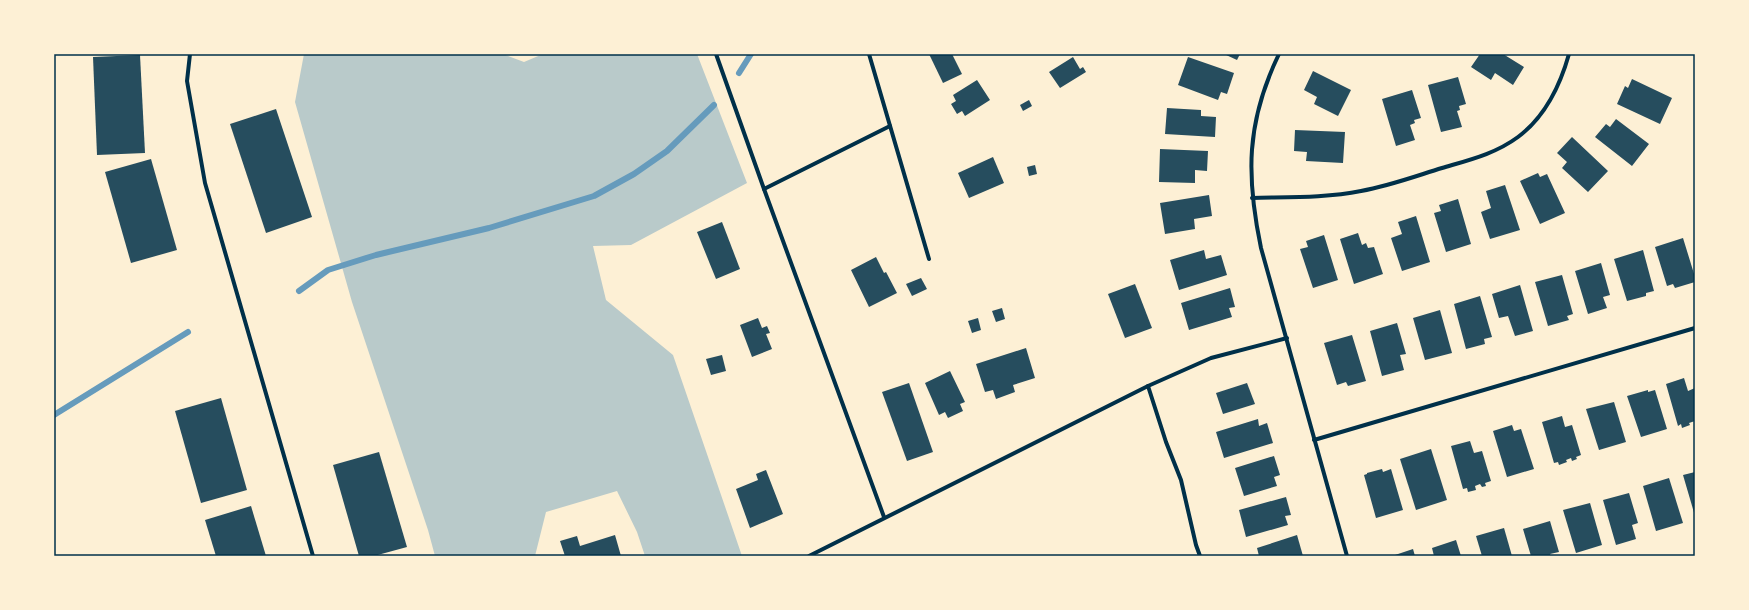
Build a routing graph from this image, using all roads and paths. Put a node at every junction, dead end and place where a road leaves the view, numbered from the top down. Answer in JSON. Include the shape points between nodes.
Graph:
{"nodes":[{"id":1,"x":190,"y":54,"type":"edge"},
{"id":2,"x":716,"y":54,"type":"edge"},
{"id":3,"x":869,"y":54,"type":"edge"},
{"id":4,"x":1279,"y":54,"type":"edge"},
{"id":5,"x":1569,"y":54,"type":"edge"},
{"id":6,"x":890,"y":126,"type":"junction"},
{"id":7,"x":764,"y":189,"type":"junction"},
{"id":8,"x":1252,"y":198,"type":"junction"},
{"id":9,"x":929,"y":259,"type":"dead end"},
{"id":10,"x":1695,"y":328,"type":"edge"},
{"id":11,"x":1287,"y":338,"type":"junction"},
{"id":12,"x":1148,"y":386,"type":"junction"},
{"id":13,"x":1314,"y":440,"type":"junction"},
{"id":14,"x":884,"y":517,"type":"junction"},
{"id":15,"x":313,"y":556,"type":"edge"},
{"id":16,"x":809,"y":556,"type":"edge"},
{"id":17,"x":1200,"y":556,"type":"edge"},
{"id":18,"x":1347,"y":556,"type":"edge"}],
"edges":[{"from":1,"to":15,"type":"street","via":[[187,81],[205,183]]},
{"from":2,"to":7,"type":"street"},
{"from":3,"to":6,"type":"street"},
{"from":4,"to":8,"type":"street","via":[[1260,99],[1254,126],[1251,160]]},
{"from":5,"to":8,"type":"street","via":[[1563,74],[1542,113],[1518,136],[1493,151],[1362,191]]},
{"from":6,"to":7,"type":"street"},
{"from":6,"to":9,"type":"street"},
{"from":7,"to":14,"type":"street"},
{"from":8,"to":11,"type":"street","via":[[1261,248]]},
{"from":10,"to":13,"type":"street"},
{"from":11,"to":12,"type":"street","via":[[1211,358]]},
{"from":11,"to":13,"type":"street"},
{"from":12,"to":14,"type":"street"},
{"from":12,"to":17,"type":"street","via":[[1181,480]]},
{"from":13,"to":18,"type":"street"},
{"from":14,"to":16,"type":"street"}]}
